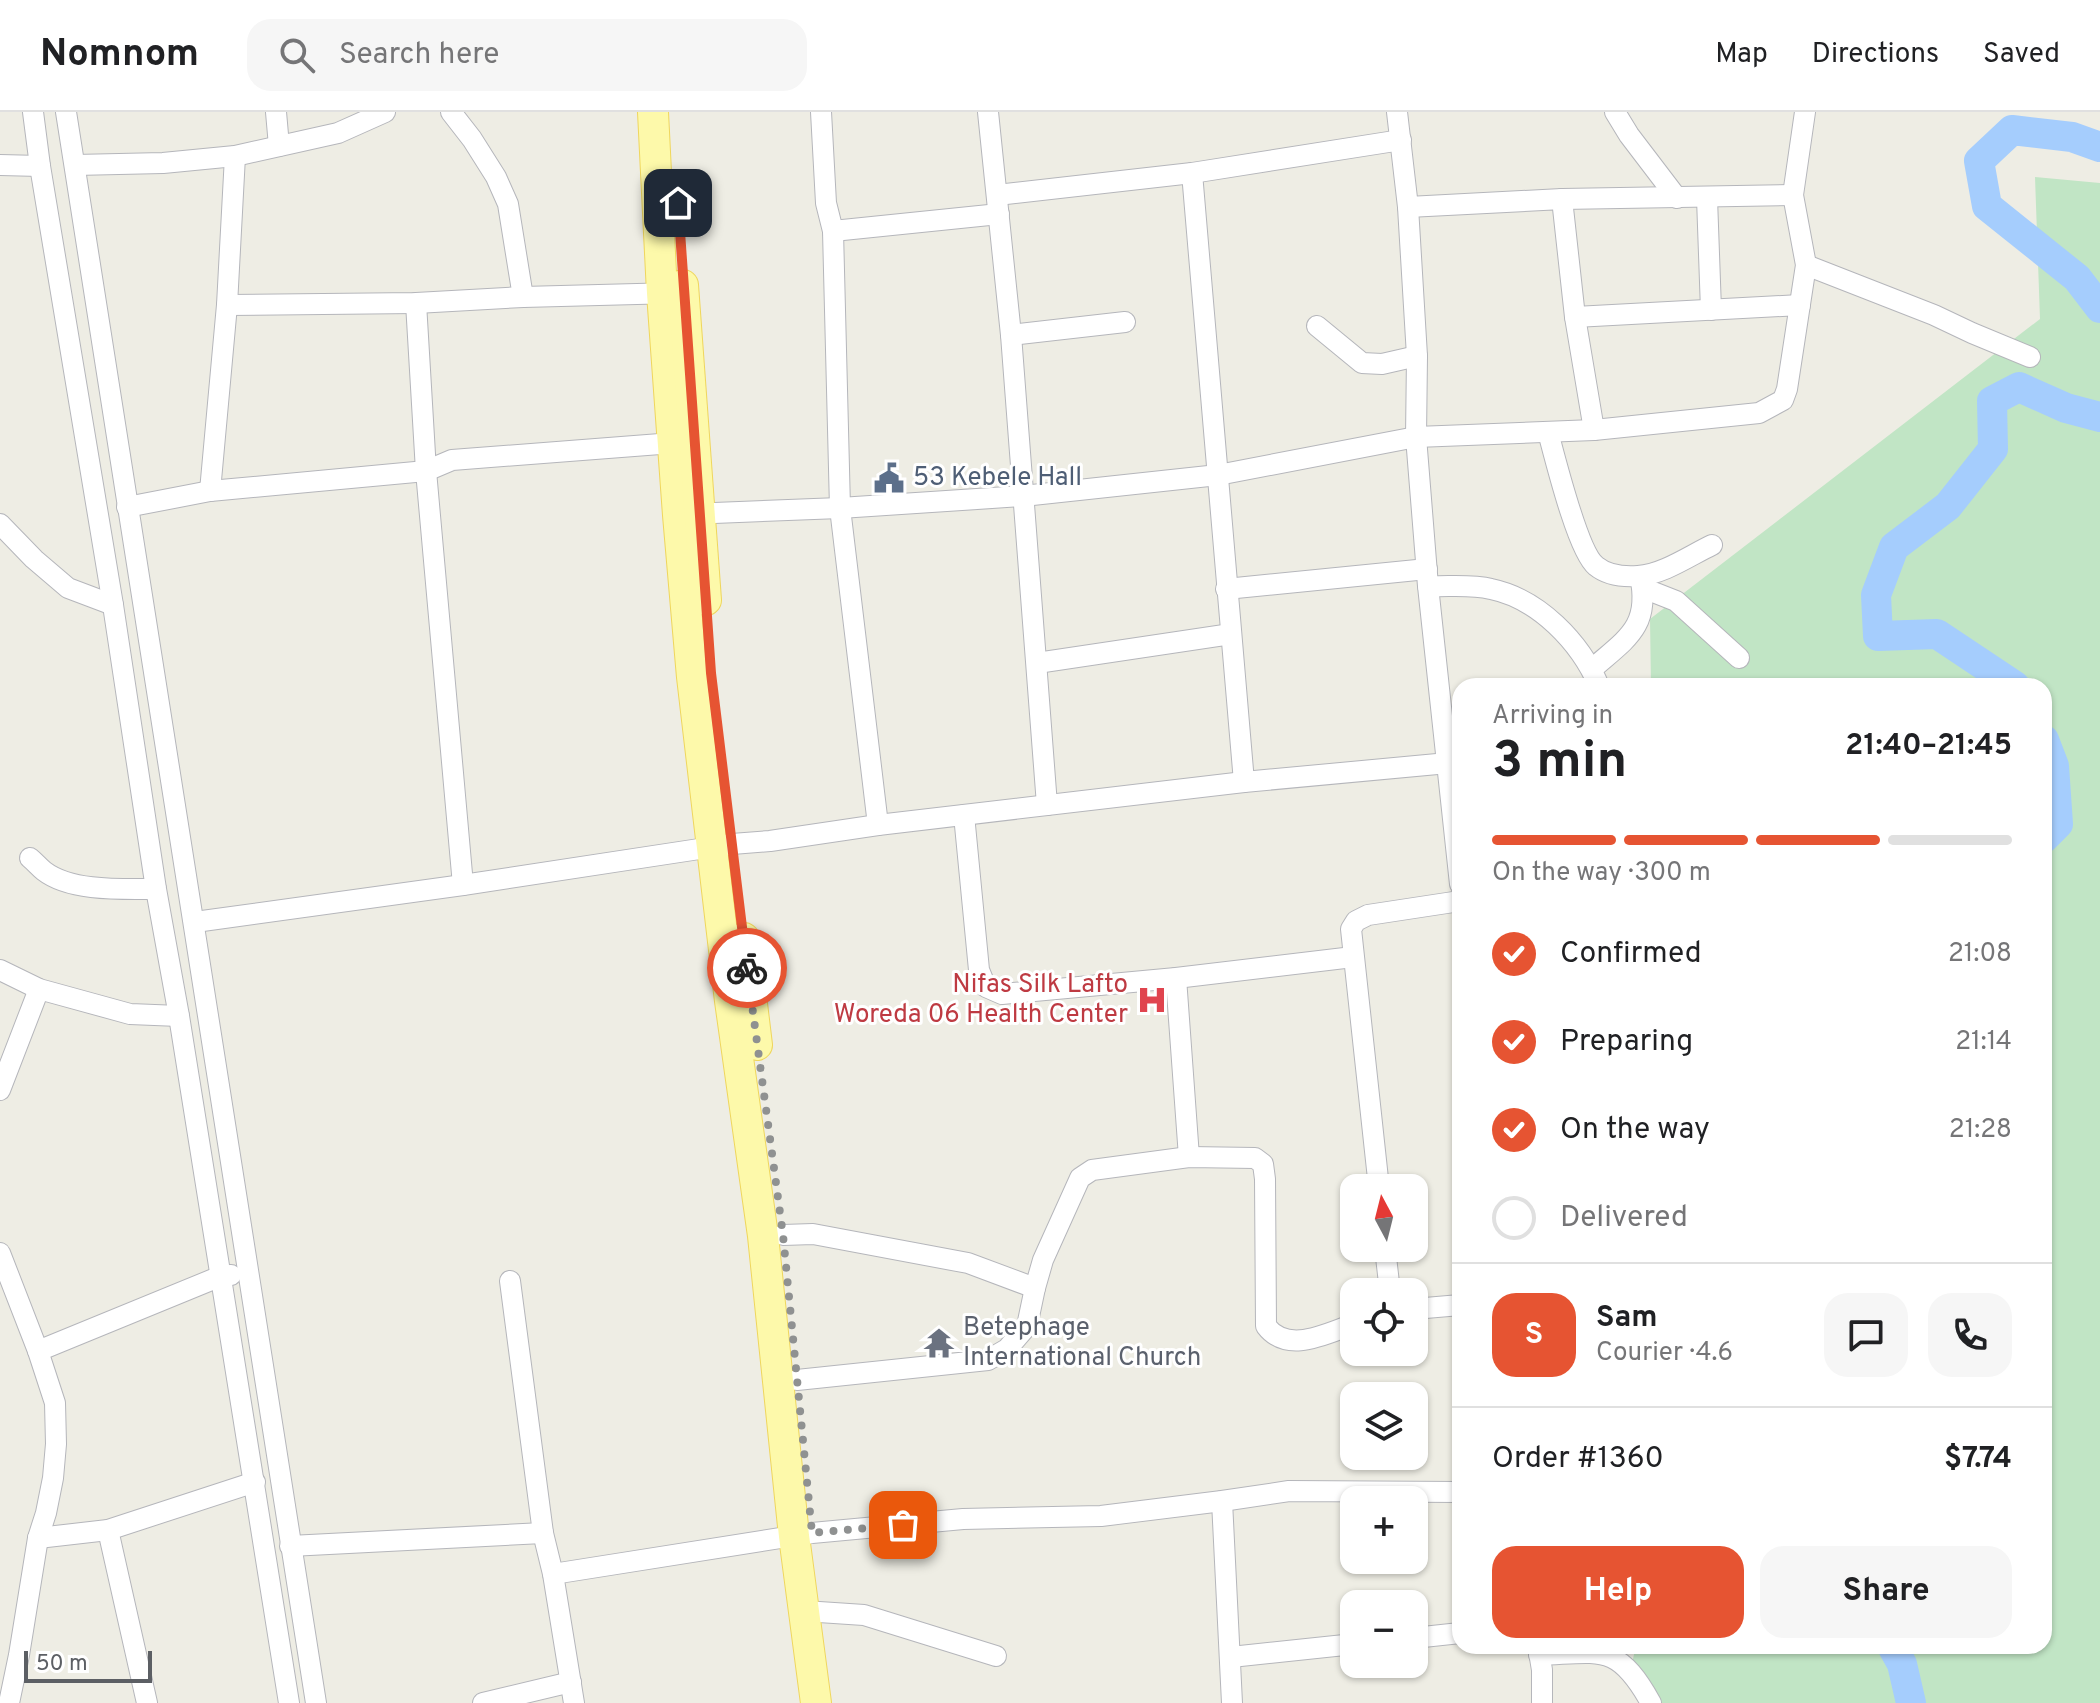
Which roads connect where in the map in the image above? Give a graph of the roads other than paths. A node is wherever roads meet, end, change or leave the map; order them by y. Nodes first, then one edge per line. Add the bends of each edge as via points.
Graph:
1 (33, 112) edge
2 (66, 112) edge
3 (276, 112) edge
4 (385, 112) edge
5 (451, 112) edge
6 (653, 112) edge
7 (672, 112) edge
8 (821, 112) edge
9 (988, 112) edge
10 (1397, 112) edge
11 (1615, 112) edge
12 (1805, 112) edge
13 (1401, 140) junction
14 (279, 146) junction
15 (235, 156) junction
16 (0, 165) edge
17 (75, 165) junction
18 (40, 166) junction
19 (1192, 173) junction
20 (1793, 195) junction
21 (1677, 198) junction
22 (1707, 198) junction
23 (1562, 199) junction
24 (998, 205) junction
25 (1408, 207) junction
26 (833, 231) junction
27 (1806, 265) junction
28 (673, 293) junction
29 (523, 297) junction
30 (416, 303) junction
31 (227, 305) junction
32 (1800, 305) junction
33 (1711, 310) junction
34 (1575, 317) junction
35 (1125, 322) dead end
36 (1317, 326) dead end
37 (1011, 335) junction
38 (1417, 356) junction
39 (2030, 357) dead end
40 (1594, 430) junction
41 (1548, 432) junction
42 (1416, 437) junction
43 (684, 442) junction
44 (426, 471) junction
45 (1218, 475) junction
46 (210, 491) junction
47 (1023, 496) junction
48 (127, 507) junction
49 (840, 508) junction
50 (689, 514) junction
51 (0, 524) edge
52 (1712, 545) dead end
53 (1428, 578) junction
54 (1642, 582) junction
55 (1226, 589) junction
56 (113, 605) junction
57 (1231, 634) junction
58 (1739, 658) dead end
59 (1037, 663) junction
60 (1595, 678) edge
61 (1448, 763) junction
62 (1244, 782) junction
63 (1452, 803) edge
64 (1047, 805) junction
65 (964, 815) junction
66 (878, 825) junction
67 (722, 846) junction
68 (30, 858) dead end
69 (463, 885) junction
70 (156, 889) junction
71 (1452, 902) edge
72 (195, 922) junction
73 (1353, 957) junction
74 (0, 970) edge
75 (1176, 978) junction
76 (39, 989) junction
77 (179, 1016) junction
78 (0, 1090) edge
79 (1189, 1157) junction
80 (1377, 1174) edge
81 (783, 1235) junction
82 (0, 1253) edge
83 (249, 1272) junction
84 (221, 1276) junction
85 (510, 1281) dead end
86 (1035, 1288) junction
87 (1452, 1306) edge
88 (1428, 1308) edge
89 (1340, 1329) edge
90 (38, 1351) junction
91 (797, 1380) junction
92 (255, 1482) junction
93 (1452, 1492) edge
94 (1222, 1501) junction
95 (108, 1530) junction
96 (543, 1533) junction
97 (803, 1534) junction
98 (38, 1538) junction
99 (290, 1546) junction
100 (553, 1574) junction
101 (813, 1611) junction
102 (1452, 1634) edge
103 (1428, 1636) edge
104 (1340, 1645) edge
105 (9, 1652) edge
106 (1539, 1654) edge
107 (1606, 1654) edge
108 (996, 1656) dead end
109 (1231, 1657) junction
110 (571, 1682) junction
111 (9, 1703) edge
112 (147, 1703) edge
113 (289, 1703) edge
114 (316, 1703) edge
115 (483, 1703) edge
116 (574, 1703) edge
117 (816, 1703) edge
118 (832, 1703) edge
119 (1232, 1703) edge
120 (1542, 1703) edge
121 (1651, 1703) edge

1 - 18 street
2 - 17 street
3 - 14 street
4 - 14 street via 338,133
5 - 29 street via 496,177 508,204
6 - 28 main road
7 - 28 main road
8 - 26 street via 826,203
9 - 24 street
10 - 13 street
11 - 21 street
12 - 20 street
13 - 19 street
13 - 25 street
14 - 15 street
15 - 17 street
15 - 31 street
16 - 18 street
17 - 48 street
18 - 56 street
19 - 24 street
19 - 45 street
20 - 22 street
20 - 27 street
21 - 22 street
21 - 23 street
22 - 33 street
23 - 25 street
23 - 34 street
24 - 26 street
24 - 37 street
25 - 38 street
26 - 49 street
27 - 32 street
27 - 39 street
28 - 29 street
28 - 43 main road
29 - 30 street
30 - 31 street
30 - 44 street
31 - 46 street
32 - 33 street
32 - 40 street via 1787,389 1783,400 1771,408
33 - 34 street
34 - 40 street
35 - 37 street
36 - 38 street via 1362,363
37 - 47 street
38 - 42 street
40 - 41 street
41 - 42 street
41 - 54 street via 1582,545 1595,566
42 - 45 street
42 - 53 street
43 - 44 street via 452,460
43 - 50 main road
44 - 46 street
44 - 69 street
45 - 47 street
45 - 55 street
46 - 48 street
47 - 49 street
47 - 59 street
48 - 72 street
49 - 50 street
49 - 66 street
50 - 67 main road via 692,677
51 - 56 street via 68,588
52 - 54 street
53 - 55 street
53 - 60 street via 1513,595 1568,636
53 - 61 street
54 - 58 street via 1676,601
54 - 60 street via 1639,622
55 - 57 street
56 - 70 street
57 - 59 street
57 - 62 street
59 - 64 street
61 - 62 street
61 - 63 street
62 - 64 street
64 - 65 street
65 - 66 street
65 - 75 street via 979,970 986,987 1002,994
66 - 67 street
67 - 69 street
67 - 81 main road
67 - 97 main road via 730,1001
68 - 70 street via 70,883
69 - 72 street
70 - 77 street
71 - 73 street via 1356,921 1351,929
72 - 83 street
73 - 75 street
73 - 80 street
74 - 76 street
75 - 79 street
76 - 77 street via 130,1014
76 - 78 street
77 - 84 street
79 - 86 street via 1092,1170 1080,1178
79 - 89 street via 1255,1158 1263,1164 1266,1326 1272,1334 1295,1342
81 - 86 street via 813,1234 968,1263
81 - 91 main road
82 - 90 street
83 - 84 street
83 - 99 street
84 - 90 street
84 - 92 street
85 - 96 street
86 - 91 street via 1027,1326 1007,1349 988,1360
87 - 88 street
90 - 98 street via 55,1403 56,1444
91 - 97 main road
92 - 95 street
92 - 113 street
93 - 94 street via 1289,1491
94 - 97 street via 1101,1516 963,1519
94 - 109 street
95 - 98 street
95 - 112 street
96 - 99 street
96 - 100 street
97 - 100 street
97 - 101 main road
98 - 105 street
99 - 114 street
100 - 110 street
101 - 108 street via 864,1615
101 - 117 main road
101 - 118 main road
102 - 103 street
104 - 109 street
105 - 111 street
106 - 120 street
107 - 121 street via 1627,1667
109 - 119 street
110 - 115 street
110 - 116 street

